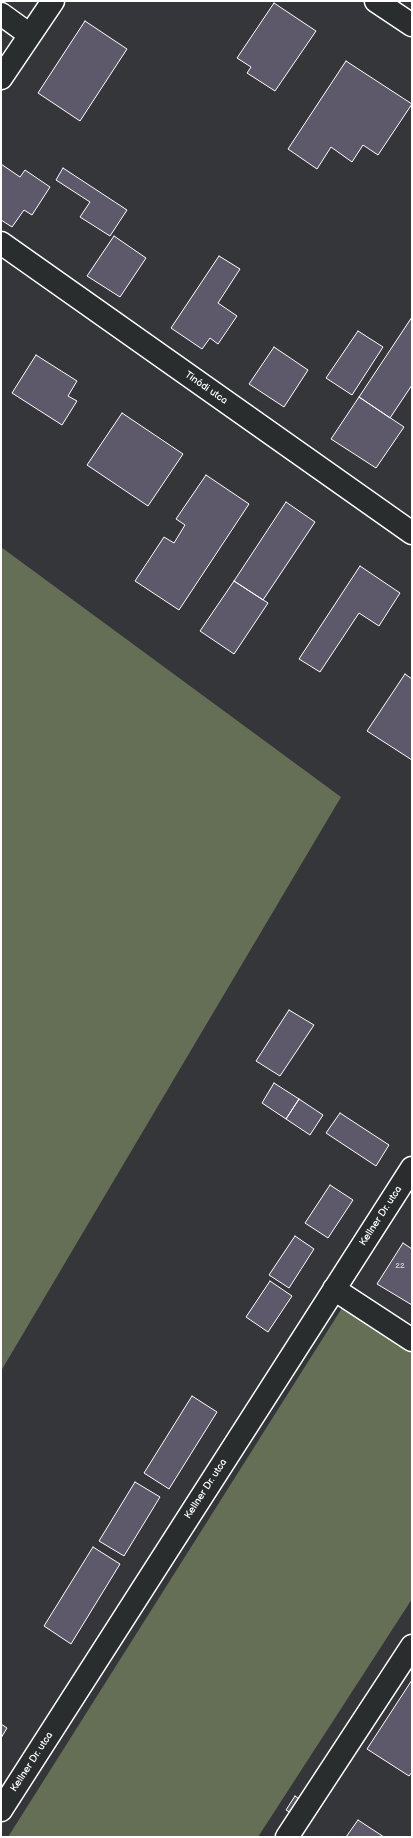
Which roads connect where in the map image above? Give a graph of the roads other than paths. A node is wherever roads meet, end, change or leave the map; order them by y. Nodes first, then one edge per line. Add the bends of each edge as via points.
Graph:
1 (53, 1) edge
2 (376, 1) edge
3 (1, 14) edge
4 (412, 25) edge
5 (30, 35) junction
6 (1, 78) edge
7 (1, 243) edge
8 (412, 533) edge
9 (412, 1168) edge
10 (334, 1289) junction
11 (412, 1340) edge
12 (412, 1646) edge
13 (1, 1810) edge
14 (287, 1837) edge

1 - 5 street
2 - 4 street
3 - 5 street
5 - 6 street
7 - 8 street, Tinódi utca
9 - 10 street, Kellner Dr. utca
10 - 11 street
10 - 13 street, Kellner Dr. utca
12 - 14 street

